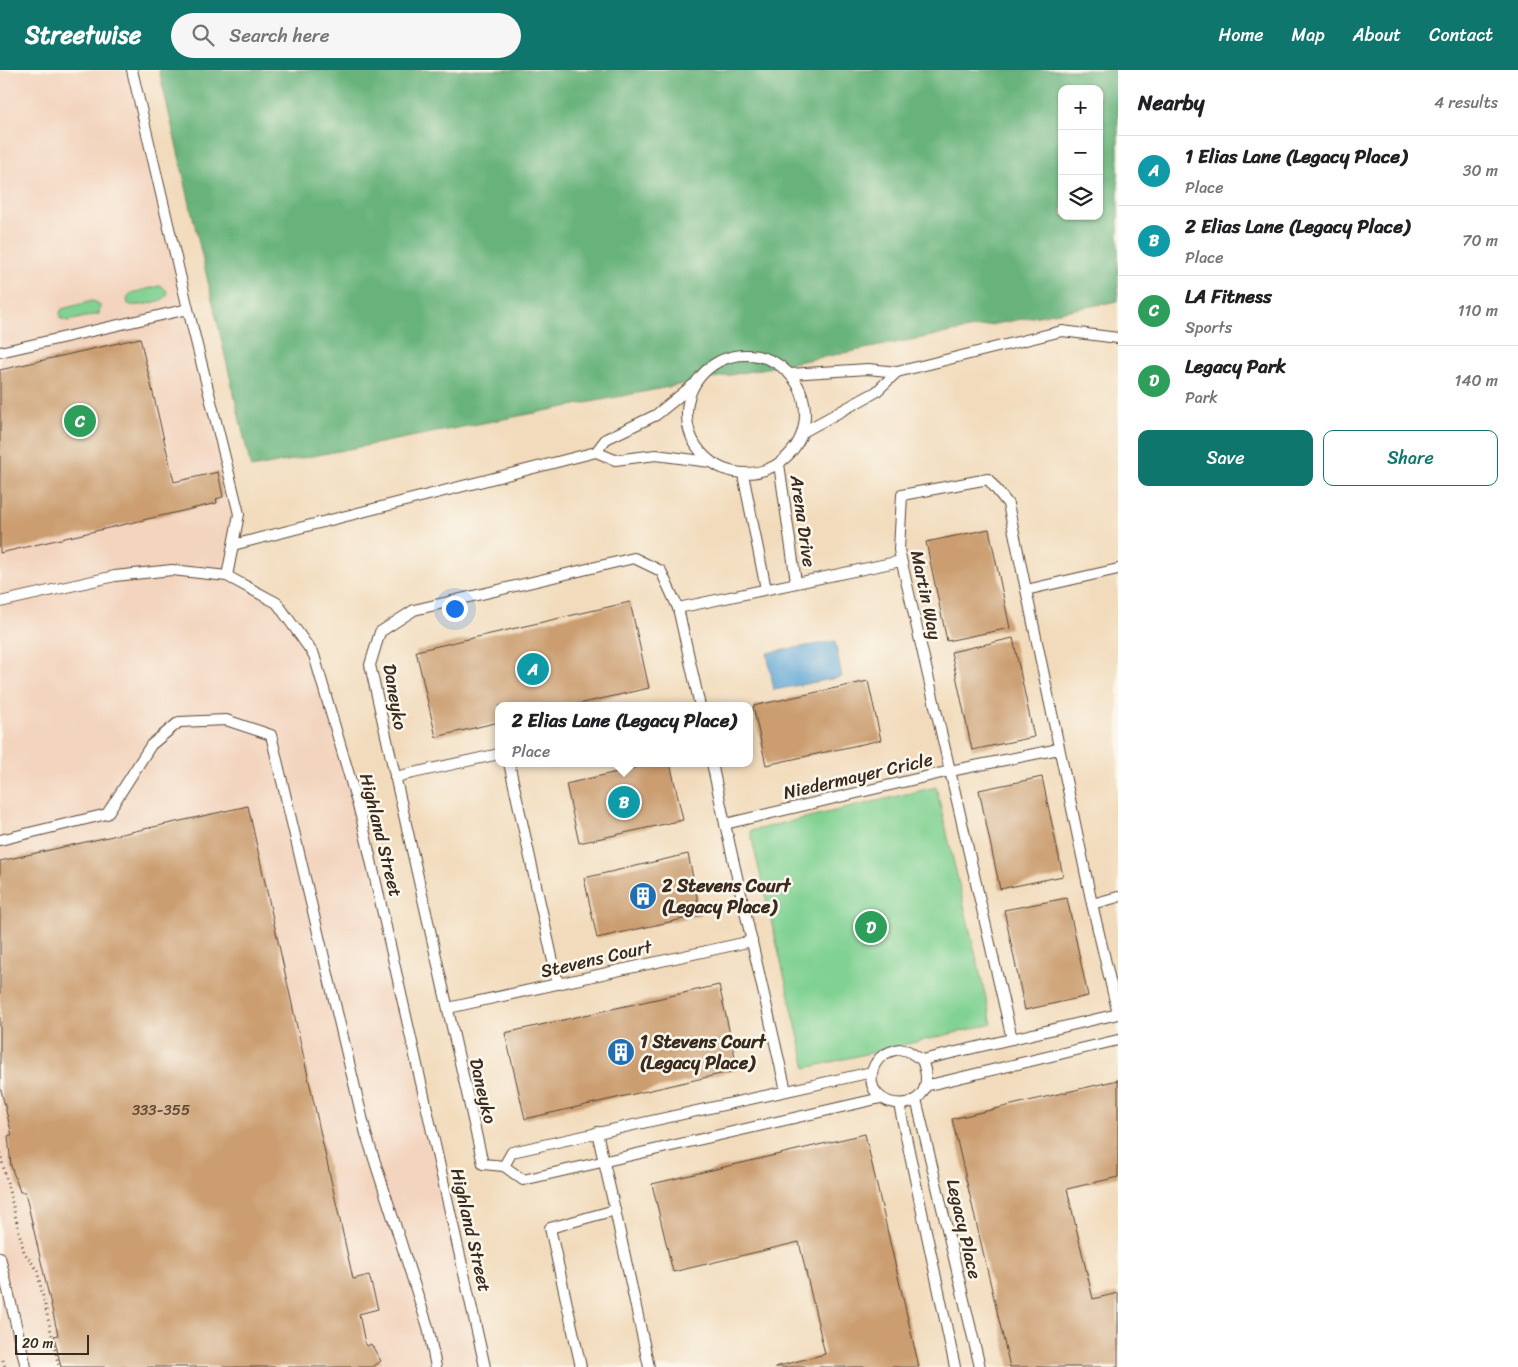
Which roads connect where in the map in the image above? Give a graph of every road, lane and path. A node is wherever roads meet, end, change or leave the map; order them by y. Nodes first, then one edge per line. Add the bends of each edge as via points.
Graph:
1 (132, 70) edge
2 (188, 309) junction
3 (1118, 338) edge
4 (0, 352) edge
5 (897, 372) junction
6 (790, 374) junction
7 (694, 384) junction
8 (802, 432) junction
9 (596, 452) junction
10 (710, 462) junction
11 (779, 464) junction
12 (743, 474) junction
13 (233, 546) junction
14 (901, 561) junction
15 (1118, 569) edge
16 (226, 576) junction
17 (796, 582) junction
18 (766, 589) junction
19 (1026, 590) junction
20 (0, 602) edge
21 (678, 608) junction
22 (699, 702) edge
23 (1059, 749) junction
24 (495, 755) edge
25 (510, 767) edge
26 (713, 767) edge
27 (950, 772) junction
28 (395, 777) junction
29 (725, 824) junction
30 (0, 840) edge
31 (1118, 897) edge
32 (1092, 904) junction
33 (752, 941) junction
34 (558, 984) junction
35 (448, 1008) junction
36 (1118, 1014) edge
37 (1012, 1039) junction
38 (1118, 1040) edge
39 (922, 1060) junction
40 (872, 1072) junction
41 (925, 1086) junction
42 (786, 1091) junction
43 (881, 1098) junction
44 (916, 1099) junction
45 (899, 1104) junction
46 (597, 1132) junction
47 (0, 1153) edge
48 (604, 1161) junction
49 (504, 1166) junction
50 (615, 1210) junction
51 (0, 1257) edge
52 (3, 1360) dead end
53 (5, 1367) edge
54 (26, 1367) edge
55 (59, 1367) edge
56 (436, 1367) edge
57 (485, 1367) edge
58 (581, 1367) edge
59 (650, 1367) edge
60 (955, 1367) edge
61 (980, 1367) edge

1 - 2 lane
2 - 4 lane
2 - 13 lane via 239,514
3 - 5 lane via 1062,331
5 - 6 lane via 868,369
5 - 8 lane via 876,392
6 - 7 lane via 775,362 758,356 739,355 713,365
6 - 8 lane via 804,401
7 - 9 lane via 656,415 606,439
7 - 10 lane via 686,418 698,450
8 - 11 lane via 793,450
9 - 10 lane via 615,460 656,456
9 - 13 lane
10 - 12 lane
11 - 12 lane
11 - 17 lane, Arena Drive
12 - 18 lane
13 - 16 lane
14 - 17 lane
14 - 19 lane, Martin Way via 902,495 988,479 1008,504
14 - 27 lane, Martin Way
15 - 19 lane
16 - 20 lane, Highland Street via 172,570 115,576
16 - 57 lane, Highland Street via 277,603 314,655 361,816
17 - 18 lane
18 - 21 lane
19 - 23 lane, Martin Way
21 - 22 lane
21 - 28 lane, Daneyko via 661,571 634,558 414,610 380,632 370,665
23 - 27 lane, Niedermayer Cricle
23 - 32 lane, Martin Way
24 - 28 lane
25 - 34 lane
26 - 29 lane
27 - 29 lane, Niedermayer Cricle
27 - 37 lane, Martin Way
28 - 35 lane, Daneyko
29 - 33 lane
30 - 56 lane via 107,814 151,745 178,722 226,720 271,735 366,1134 428,1327
31 - 32 lane
32 - 36 lane, Martin Way
33 - 34 lane, Stevens Court
33 - 42 lane
34 - 35 lane, Stevens Court
35 - 49 lane, Daneyko via 483,1164
36 - 37 lane
37 - 39 lane
38 - 41 lane
39 - 40 lane via 908,1051 889,1051 875,1063
39 - 41 lane via 926,1070
40 - 42 lane
40 - 43 lane via 875,1091
41 - 44 lane
42 - 46 lane
43 - 45 lane
43 - 48 lane
44 - 45 lane
44 - 61 lane, Legacy Place
45 - 60 lane
46 - 48 lane
46 - 49 lane via 512,1152
47 - 55 path via 24,1252 37,1270
48 - 49 lane via 523,1180
48 - 50 lane
50 - 58 lane via 550,1228
50 - 59 lane
51 - 54 lane
52 - 53 path

